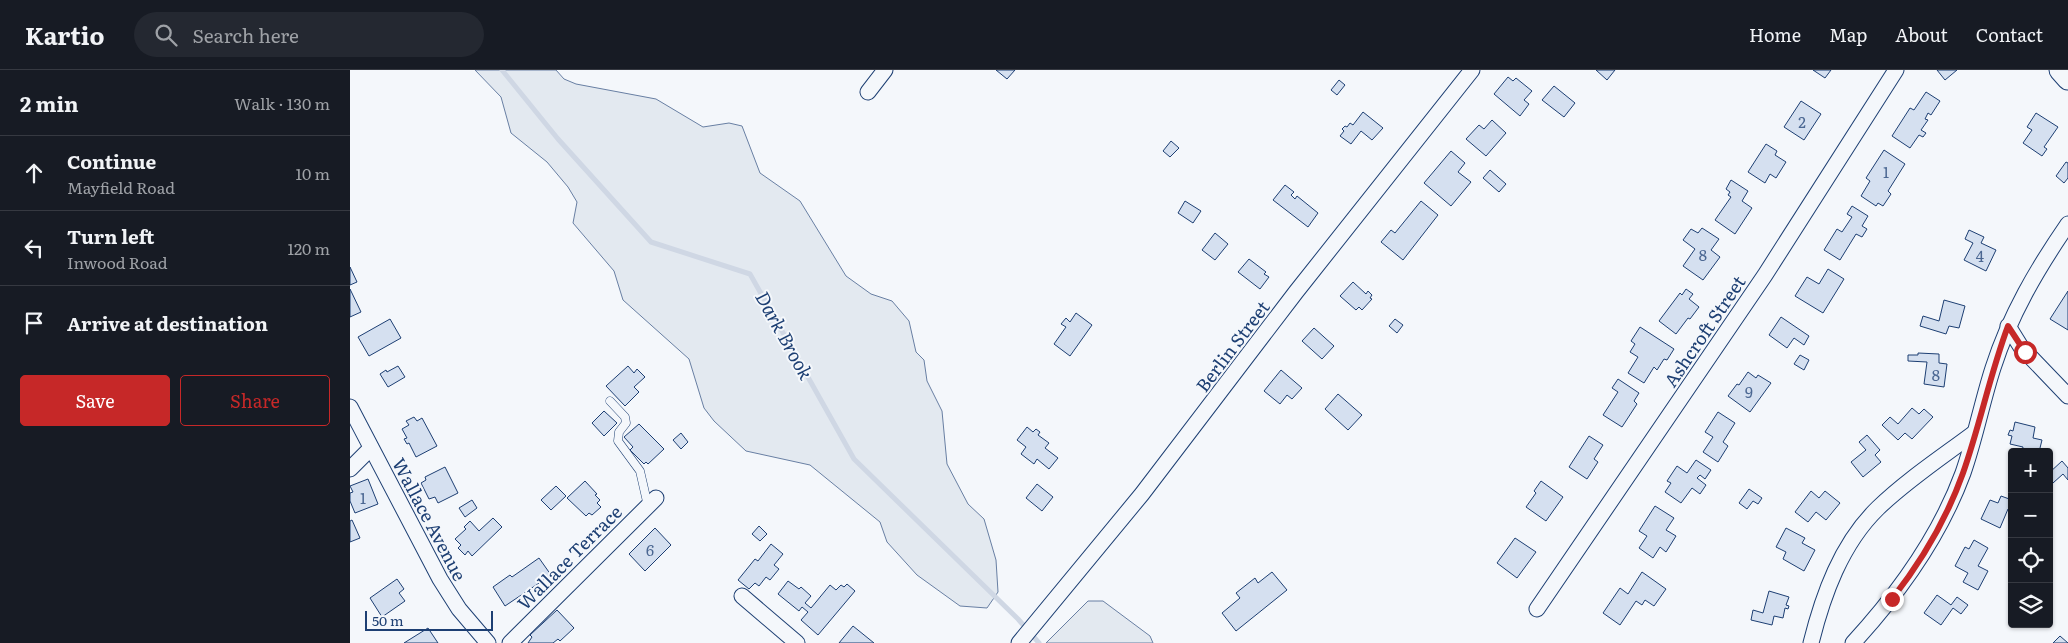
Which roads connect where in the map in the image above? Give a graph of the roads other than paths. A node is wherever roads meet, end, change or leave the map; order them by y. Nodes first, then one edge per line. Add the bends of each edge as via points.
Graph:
1 (885, 70) edge
2 (1472, 70) edge
3 (1896, 70) edge
4 (2060, 70) edge
5 (2068, 79) edge
6 (868, 92) dead end
7 (2068, 224) edge
8 (2008, 326) junction
9 (2068, 396) edge
10 (610, 401) dead end
11 (350, 407) edge
12 (1974, 433) junction
13 (371, 448) junction
14 (350, 469) edge
15 (652, 502) joint
16 (742, 596) dead end
17 (1537, 609) dead end
18 (1025, 635) edge
19 (488, 643) edge
20 (510, 643) edge
21 (797, 643) edge
22 (1811, 643) edge
23 (1853, 643) edge

1 - 6 street
2 - 18 street, Berlin Street via 1296,292 1142,494
3 - 17 street, Ashcroft Street via 1765,275
4 - 5 main road
7 - 8 street via 2029,285
8 - 9 street via 2021,347
8 - 12 street
10 - 15 lane via 625,417 626,423 619,432 618,441 640,471
11 - 13 street, Wallace Avenue
12 - 22 street via 1889,497 1863,526 1846,549 1830,580
12 - 23 street via 1963,473 1926,550 1901,588
13 - 14 street
13 - 19 street, Wallace Avenue via 440,579 459,609
15 - 20 street, Wallace Terrace
16 - 21 street

